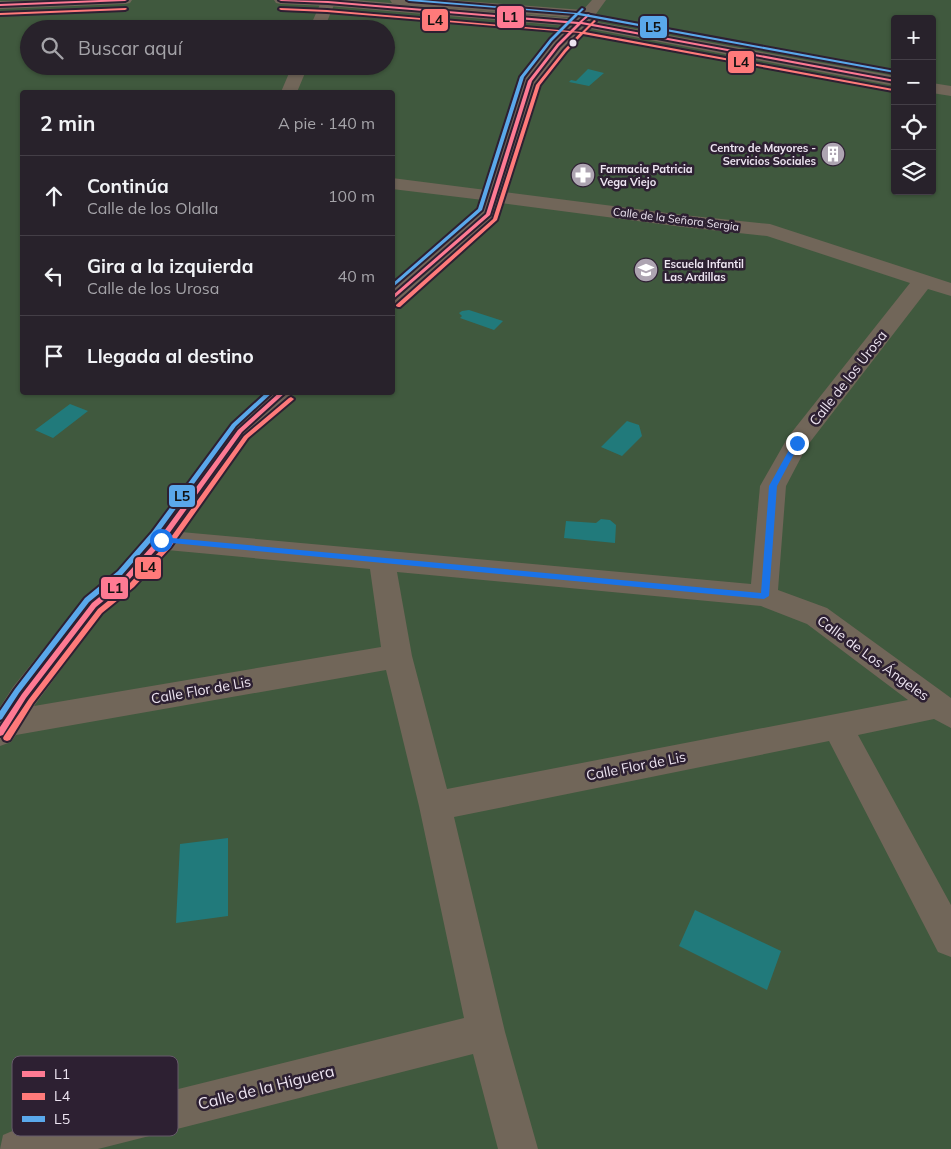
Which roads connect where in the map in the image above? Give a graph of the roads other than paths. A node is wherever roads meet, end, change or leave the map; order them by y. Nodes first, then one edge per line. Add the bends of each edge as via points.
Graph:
1 (125, 0) edge
2 (281, 0) edge
3 (397, 0) edge
4 (600, 0) edge
5 (48, 1) edge
6 (328, 1) edge
7 (0, 5) edge
8 (584, 19) junction
9 (320, 20) edge
10 (891, 70) edge
11 (296, 75) edge
12 (936, 79) edge
13 (891, 80) edge
14 (951, 81) edge
15 (936, 89) edge
16 (290, 90) edge
17 (951, 91) edge
18 (395, 184) edge
19 (494, 196) junction
20 (923, 281) junction
21 (951, 290) edge
22 (395, 297) edge
23 (282, 395) edge
24 (161, 540) junction
25 (382, 561) junction
26 (764, 596) junction
27 (397, 656) junction
28 (945, 711) edge
29 (837, 727) junction
30 (2, 729) edge
31 (435, 806) junction
32 (951, 940) edge
33 (486, 1032) junction
34 (178, 1109) edge
35 (69, 1136) edge
36 (17, 1149) edge
37 (518, 1149) edge

1 - 5 street
2 - 6 street
3 - 8 street
4 - 8 street
5 - 7 street
6 - 8 street
6 - 9 street
8 - 10 street
8 - 13 street
8 - 19 street via 558,45 530,81
11 - 16 street
12 - 14 street
15 - 17 street
18 - 19 street, Calle de la Señora Sergia
19 - 20 street, Calle de la Señora Sergia via 770,230
19 - 22 street via 488,215
20 - 21 street, Calle de la Señora Sergia
20 - 26 street, Calle de los Urosa via 797,443 773,486
23 - 24 street via 240,432
24 - 25 street, Calle de Los Ángeles
24 - 30 street via 126,579 94,605
25 - 26 street, Calle de Los Ángeles
25 - 27 street
26 - 28 street, Calle de Los Ángeles via 817,616
27 - 30 street, Calle Flor de Lis
27 - 31 street
28 - 29 street, Calle Flor de Lis
29 - 31 street, Calle Flor de Lis
29 - 32 street
31 - 33 street
33 - 34 street, Calle de la Higuera
33 - 37 street
35 - 36 street, Calle de la Higuera

